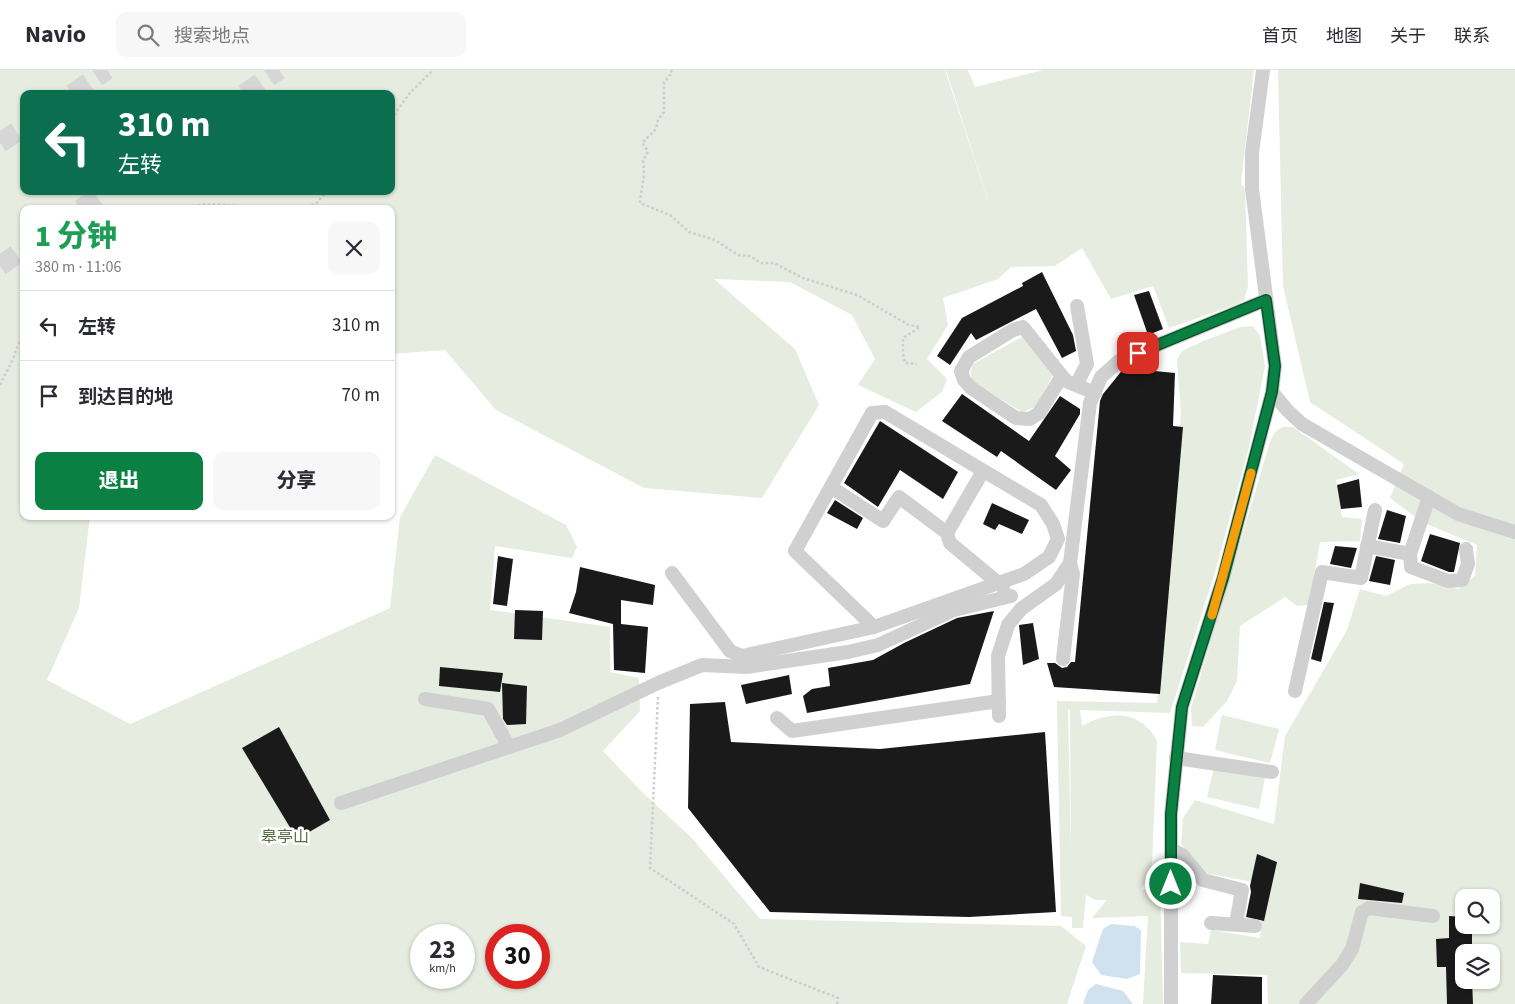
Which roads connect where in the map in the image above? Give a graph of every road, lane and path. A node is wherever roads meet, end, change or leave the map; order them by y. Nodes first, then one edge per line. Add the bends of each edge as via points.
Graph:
1 (433, 70) edge
2 (672, 70) edge
3 (1262, 70) edge
4 (395, 113) edge
5 (323, 195) edge
6 (191, 205) edge
7 (219, 205) edge
8 (312, 205) edge
9 (1266, 300) junction
10 (1077, 306) dead end
11 (20, 343) edge
12 (916, 364) dead end
13 (1062, 376) junction
14 (0, 385) edge
15 (1076, 385) junction
16 (1272, 392) junction
17 (1095, 393) junction
18 (983, 471) junction
19 (831, 487) junction
20 (1429, 498) junction
21 (1375, 510) dead end
22 (1515, 532) edge
23 (947, 533) junction
24 (1368, 546) junction
25 (1466, 549) dead end
26 (1410, 554) junction
27 (1070, 563) junction
28 (672, 573) dead end
29 (1000, 583) junction
30 (1011, 596) junction
31 (1021, 609) junction
32 (874, 627) junction
33 (1063, 659) dead end
34 (658, 683) junction
35 (1295, 691) dead end
36 (425, 699) dead end
37 (999, 701) junction
38 (999, 716) dead end
39 (777, 718) dead end
40 (509, 747) junction
41 (1176, 758) junction
42 (1272, 772) dead end
43 (341, 803) dead end
44 (1171, 849) junction
45 (1433, 916) dead end
46 (1212, 923) dead end
47 (1236, 924) junction
48 (1255, 926) dead end
49 (837, 1004) edge
50 (1171, 1004) edge
51 (1306, 1004) edge

1 - 4 path
2 - 12 path via 664,82 664,112 656,129 642,142 648,151 643,161 645,170 640,203 670,215 688,232 715,240 738,255 750,256 761,263 774,263 803,278 857,294 909,325 920,327 903,338 905,363
3 - 9 street via 1252,153 1252,190
5 - 8 path
6 - 7 path
9 - 16 street via 1275,366
9 - 17 street via 1120,361 1100,377
10 - 15 street via 1088,364
11 - 14 path
13 - 13 street via 1023,327 969,357 961,371 971,388 1016,418 1030,419 1039,413
13 - 15 street
15 - 17 street
16 - 20 street via 1302,424
16 - 41 street via 1223,578 1182,707
17 - 27 street via 1090,403
18 - 19 street via 885,412 872,413
18 - 23 street
18 - 29 street via 1041,506 1054,524 1058,539 1049,557 1024,574
19 - 23 street via 883,521 900,497
19 - 32 street via 795,551
20 - 22 street via 1458,514
20 - 26 street
21 - 24 street
23 - 29 street via 950,543
24 - 26 street
24 - 35 street via 1361,578 1322,572
25 - 26 street via 1468,564 1462,580 1448,581 1412,567
27 - 31 street via 1056,584
27 - 33 street via 1073,574
28 - 32 street via 730,651 742,656
29 - 30 street
29 - 32 street
30 - 31 street
30 - 34 street via 954,610 878,645 746,667 702,665
31 - 37 street via 1008,625 998,656
34 - 40 street via 560,730
34 - 49 path via 650,868 734,924 759,967 838,998
36 - 40 street via 488,709
37 - 38 street
37 - 39 street via 792,731
40 - 43 street
41 - 42 street
41 - 44 street
44 - 47 street via 1182,855 1203,880 1242,890
44 - 50 street
45 - 51 street via 1369,908 1362,912 1352,950
46 - 47 street
47 - 48 street

